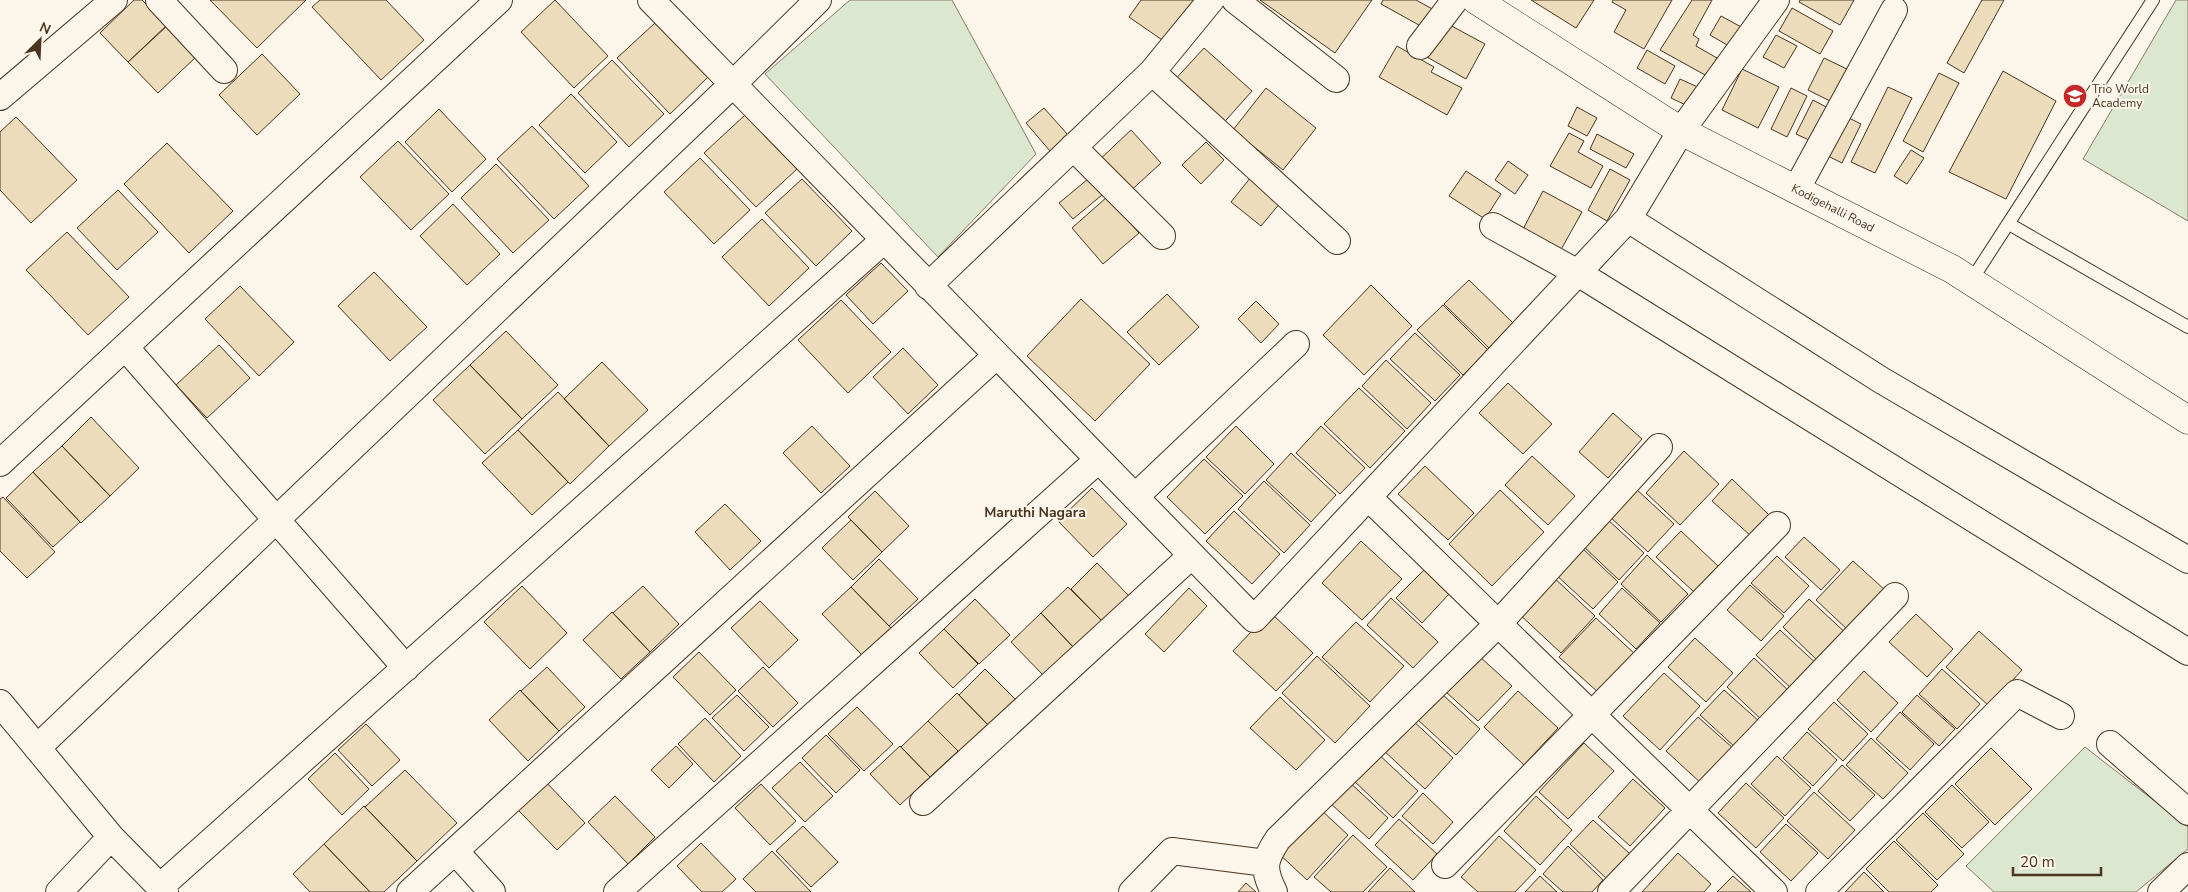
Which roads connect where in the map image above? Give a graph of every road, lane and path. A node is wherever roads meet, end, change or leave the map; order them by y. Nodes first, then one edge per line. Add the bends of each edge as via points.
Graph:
1 (114, 0) edge
2 (159, 0) edge
3 (499, 0) edge
4 (651, 0) edge
5 (818, 0) edge
6 (1211, 0) edge
7 (1235, 0) edge
8 (1455, 0) edge
9 (1476, 0) edge
10 (1776, 0) edge
11 (2153, 0) edge
12 (1894, 10) dead end
13 (1420, 46) dead end
14 (224, 70) dead end
15 (1152, 72) junction
16 (1336, 79) dead end
17 (4, 84) edge
18 (733, 84) junction
19 (1681, 131) junction
20 (1073, 147) junction
21 (1796, 190) junction
22 (1628, 219) junction
23 (2009, 224) junction
24 (1493, 226) dead end
25 (1162, 236) dead end
26 (884, 240) junction
27 (1337, 242) dead end
28 (1578, 273) junction
29 (1971, 281) junction
30 (928, 286) junction
31 (2188, 327) edge
32 (1296, 344) dead end
33 (125, 347) junction
34 (996, 356) junction
35 (2188, 420) edge
36 (1660, 447) dead end
37 (1098, 460) junction
38 (0, 463) edge
39 (1135, 497) junction
40 (1368, 497) junction
41 (277, 519) junction
42 (1777, 525) dead end
43 (1190, 556) junction
44 (2188, 560) edge
45 (1895, 596) dead end
46 (1498, 624) junction
47 (2188, 652) edge
48 (406, 668) junction
49 (0, 703) edge
50 (1592, 715) junction
51 (2062, 716) dead end
52 (2110, 744) dead end
53 (37, 748) junction
54 (923, 802) dead end
55 (1690, 810) junction
56 (2188, 812) edge
57 (111, 836) junction
58 (455, 851) junction
59 (1266, 863) junction
60 (1445, 865) dead end
61 (2188, 866) edge
62 (163, 890) edge
63 (59, 892) edge
64 (410, 892) edge
65 (492, 892) edge
66 (617, 892) edge
67 (1132, 892) edge
68 (1274, 892) edge
69 (1611, 892) edge
70 (1774, 892) edge
71 (1819, 892) edge
72 (2161, 892) edge

1 - 17 street
2 - 14 street
3 - 33 street
4 - 18 street
5 - 18 street
6 - 15 street
7 - 16 street
8 - 13 street
9 - 19 main road, Kodigehalli Road
10 - 19 street
11 - 23 lane
12 - 21 street
15 - 20 street
15 - 27 street
18 - 26 street
18 - 41 street
19 - 21 main road, Kodigehalli Road
19 - 22 street
20 - 25 street
20 - 30 street
21 - 29 main road, Kodigehalli Road
22 - 28 street
22 - 44 street via 1881,380
23 - 29 lane
23 - 31 lane
24 - 28 street
26 - 30 street
26 - 48 street
28 - 40 street
28 - 47 street
29 - 35 main road, Kodigehalli Road
30 - 34 street
32 - 39 street
33 - 38 street
33 - 41 street
34 - 37 street
34 - 58 street
36 - 46 street
37 - 39 street
37 - 66 street
39 - 43 street
40 - 43 street via 1254,619
40 - 46 street
41 - 48 street
41 - 53 street
42 - 50 street
43 - 54 street
45 - 55 street
46 - 50 street
46 - 59 street via 1278,839 1266,857
48 - 62 street
49 - 53 street
50 - 55 street
50 - 60 street
51 - 71 street via 2017,693
52 - 56 street
53 - 57 street
55 - 69 street
55 - 70 street
57 - 62 street
57 - 63 street
58 - 64 street
58 - 65 street
59 - 67 street via 1172,851
59 - 68 street via 1267,878
61 - 72 street

